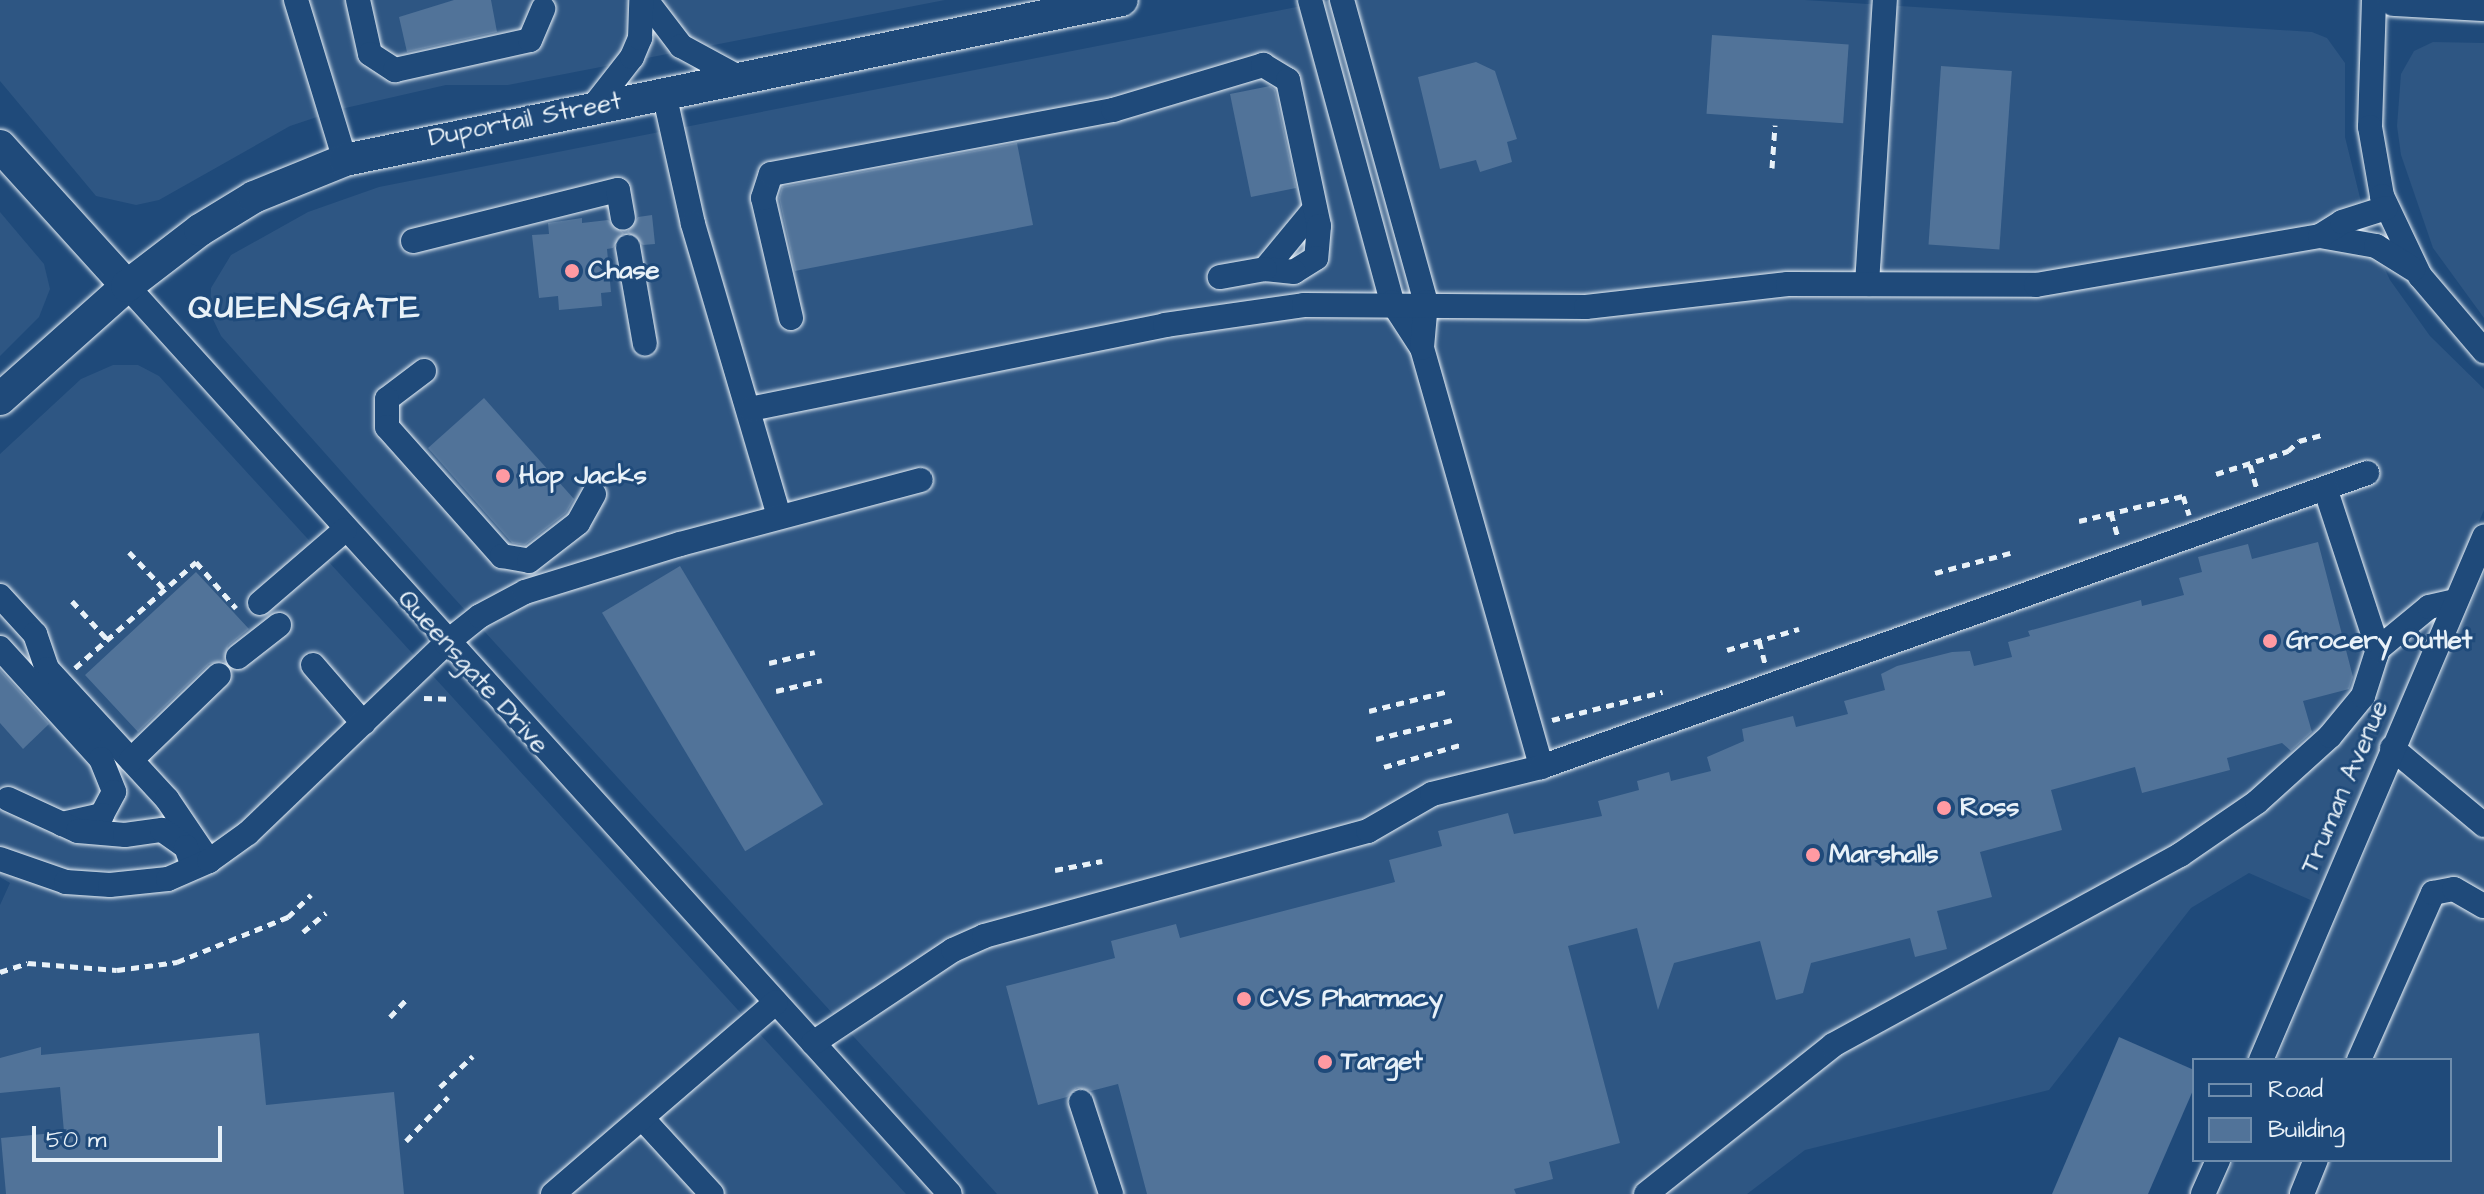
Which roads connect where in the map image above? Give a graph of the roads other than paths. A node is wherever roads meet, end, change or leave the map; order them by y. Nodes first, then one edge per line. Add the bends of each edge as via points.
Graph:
1 (296, 0) edge
2 (358, 0) edge
3 (644, 0) edge
4 (1122, 0) edge
5 (1310, 0) edge
6 (1342, 0) edge
7 (1885, 0) edge
8 (2374, 0) edge
9 (2394, 0) edge
10 (2484, 5) edge
11 (543, 9) dead end
12 (738, 77) junction
13 (664, 93) junction
14 (593, 107) junction
15 (0, 146) edge
16 (345, 160) junction
17 (2386, 208) junction
18 (623, 218) dead end
19 (2320, 236) junction
20 (413, 241) dead end
21 (628, 247) dead end
22 (2420, 276) junction
23 (1220, 277) dead end
24 (1867, 284) junction
25 (127, 286) junction
26 (1392, 302) junction
27 (1426, 302) junction
28 (791, 318) dead end
29 (645, 344) dead end
30 (1422, 348) junction
31 (2484, 351) edge
32 (424, 371) dead end
33 (0, 399) edge
34 (750, 409) junction
35 (2367, 473) dead end
36 (921, 480) dead end
37 (2325, 488) junction
38 (594, 494) dead end
39 (779, 517) junction
40 (345, 530) junction
41 (2484, 537) edge
42 (0, 596) edge
43 (2454, 601) junction
44 (253, 612) road end
45 (279, 625) dead end
46 (446, 643) junction
47 (0, 648) edge
48 (2378, 649) junction
49 (238, 657) dead end
50 (313, 665) dead end
51 (219, 675) dead end
52 (363, 723) junction
53 (2392, 748) junction
54 (131, 760) junction
55 (1541, 767) junction
56 (8, 799) dead end
57 (62, 824) junction
58 (2484, 825) edge
59 (0, 859) edge
60 (201, 864) junction
61 (2484, 906) edge
62 (776, 1002) junction
63 (813, 1043) junction
64 (2262, 1058) edge
65 (2360, 1058) edge
66 (1081, 1102) dead end
67 (642, 1118) junction
68 (2217, 1162) edge
69 (2315, 1162) edge
70 (553, 1194) edge
71 (712, 1194) edge
72 (950, 1194) edge
73 (1111, 1194) edge
74 (1646, 1194) edge
75 (2203, 1194) edge
76 (2302, 1194) edge

1 - 16 street
2 - 11 street via 370,54 395,70 530,40
3 - 12 street via 681,46
3 - 14 street via 632,57
4 - 12 main road, Duportail Street
5 - 26 street
6 - 27 street
7 - 24 street
8 - 17 street via 2370,127
9 - 10 main road
12 - 13 main road, Duportail Street
13 - 14 main road, Duportail Street
13 - 34 street via 693,224
14 - 16 main road, Duportail Street
15 - 25 main road, Queensgate Drive
16 - 25 main road, Duportail Street via 227,213
17 - 19 street
17 - 22 street
18 - 20 street via 618,190
19 - 22 street via 2376,246
19 - 24 street via 2089,280 2015,287
21 - 29 street
22 - 31 street
23 - 28 street via 1265,269 1313,211 1288,80 1263,65 1113,110 771,174 763,198
24 - 27 street via 1788,284 1586,307
25 - 33 main road, Duportail Street
25 - 40 street, Queensgate Drive
26 - 27 street
26 - 30 street
26 - 34 street via 1304,305 1201,318
27 - 30 street
30 - 55 street
32 - 38 street via 387,399 387,427 502,556 529,561 578,523
34 - 39 street
35 - 37 street
36 - 39 street
37 - 48 street
37 - 55 street
39 - 46 street via 525,592 480,616
40 - 44 street
40 - 46 street, Queensgate Drive
41 - 43 street, Truman Avenue
42 - 54 street via 35,634 47,669
43 - 48 street via 2429,607
43 - 53 street, Truman Avenue
45 - 49 street
46 - 52 street
46 - 62 street, Queensgate Drive
47 - 57 street via 101,759 114,792 102,815
48 - 74 street via 2363,696 2330,736 2257,802 2180,855 1833,1045
50 - 52 street
51 - 54 street
52 - 60 street via 248,833
53 - 58 street
53 - 64 street, Truman Avenue
54 - 60 street via 167,799
55 - 63 street via 1432,794 1368,831 984,936 953,950
56 - 57 street
57 - 60 street via 78,831 125,835 162,830
59 - 60 street via 66,882 110,885 168,879
61 - 65 street via 2454,889 2433,893
62 - 63 street, Queensgate Drive
62 - 67 street
63 - 72 street, Queensgate Drive
66 - 73 street
67 - 70 street
67 - 71 street
68 - 75 street
69 - 76 street

